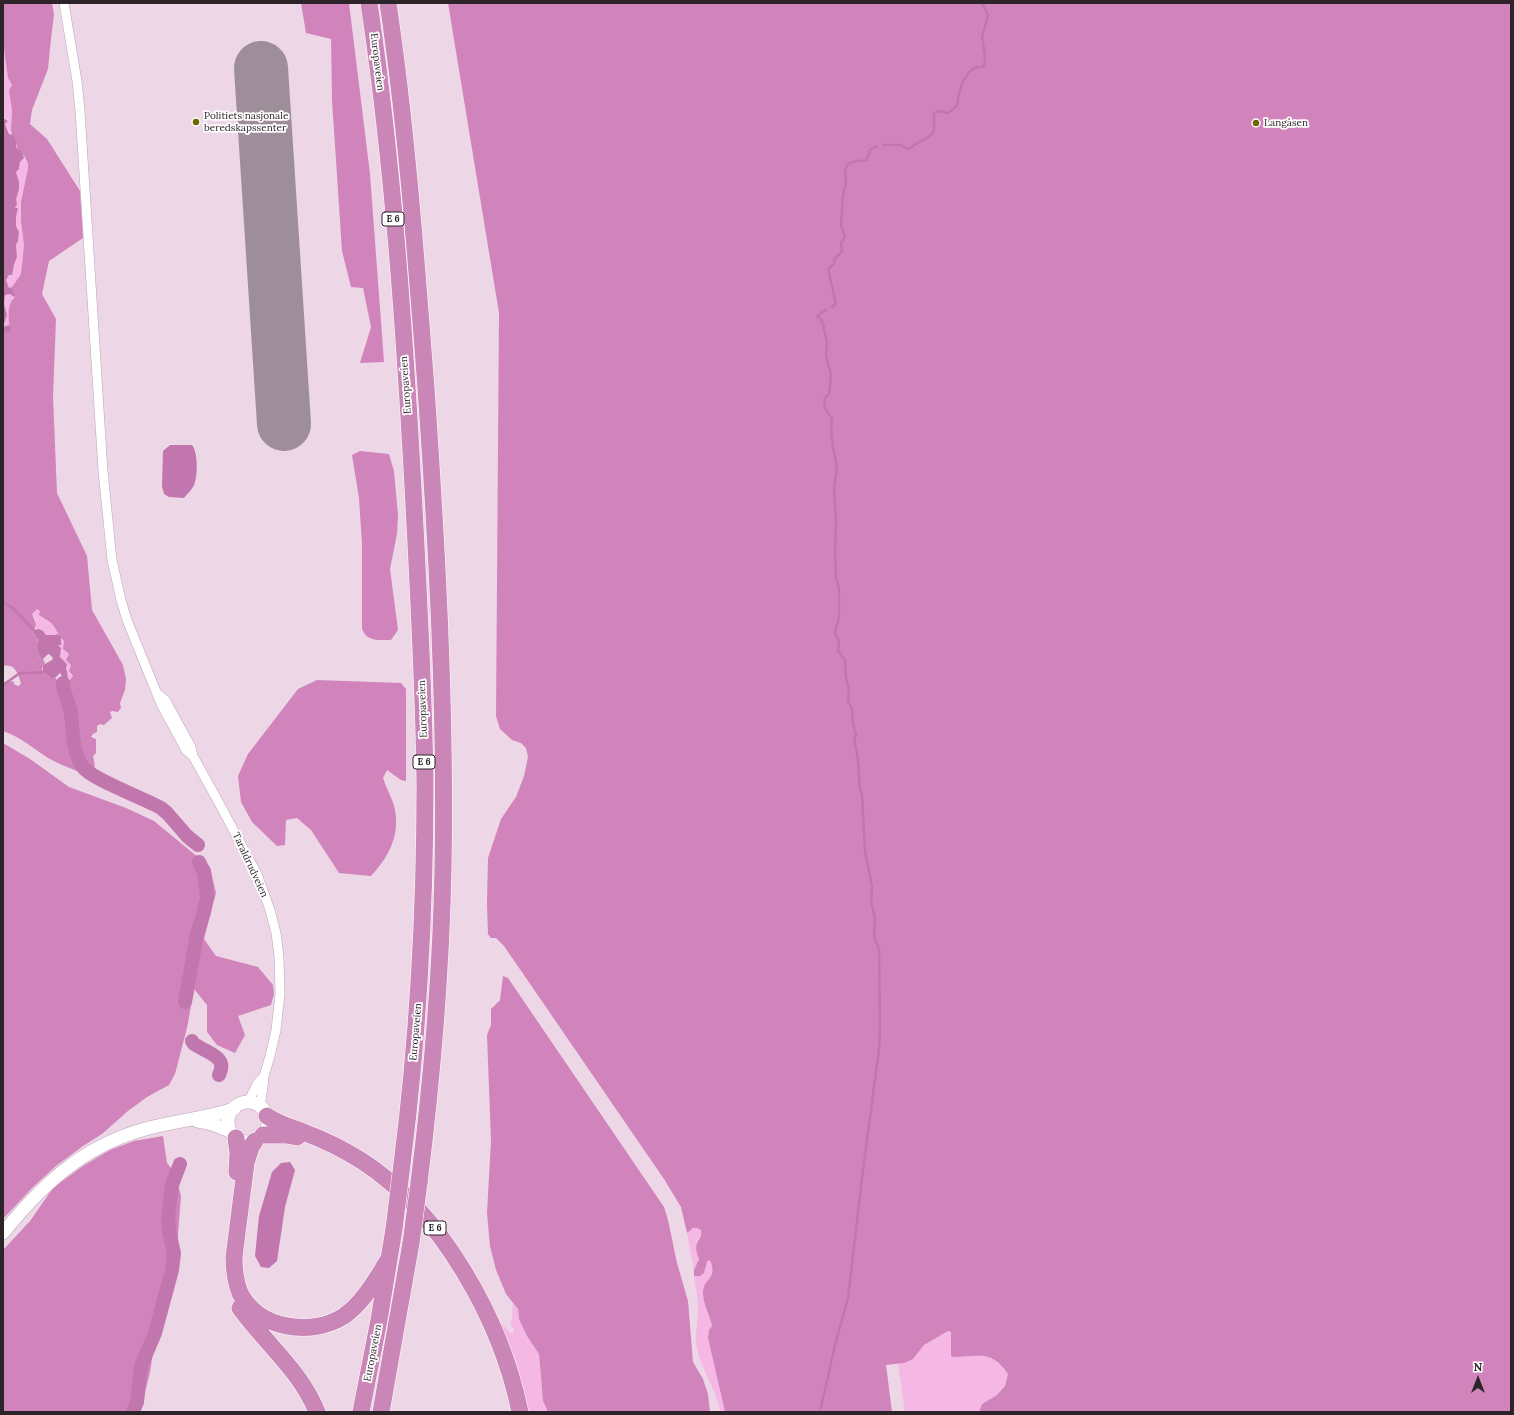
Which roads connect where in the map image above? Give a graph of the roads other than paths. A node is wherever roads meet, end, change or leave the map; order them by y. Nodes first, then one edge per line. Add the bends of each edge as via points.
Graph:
1 (64, 3) edge
2 (369, 3) edge
3 (388, 3) edge
4 (264, 1076) junction
5 (234, 1109) junction
6 (258, 1109) junction
7 (191, 1120) junction
8 (233, 1135) junction
9 (259, 1138) junction
10 (3, 1233) edge
11 (389, 1259) junction
12 (390, 1367) junction
13 (317, 1412) edge
14 (361, 1412) edge
15 (380, 1412) edge
16 (393, 1412) edge
17 (516, 1412) edge
18 (520, 1412) edge

1 - 4 street, Taraldrudveien via 80,111 103,471 112,560 127,620 158,694 166,701 186,750 193,756 257,874 270,910 276,933 280,968 279,1008
2 - 11 highway, Europaveien / E 6, bridge via 384,125 401,309 423,689 425,827 416,1035
3 - 12 highway, Europaveien / E 6, bridge via 406,146 421,323 437,567 443,738 443,872 432,1071 411,1243
4 - 6 street, Taraldrudveien
4 - 6 street, Taraldrudveien via 257,1084
5 - 6 main road via 242,1103
5 - 7 main road
5 - 8 main road via 228,1119
6 - 9 main road via 267,1126
6 - 18 highway, E 6 via 287,1128 322,1140 362,1161 408,1197 432,1224 456,1258 486,1313 505,1360
7 - 8 main road via 212,1124
7 - 10 main road via 142,1130 108,1143 84,1156 44,1186
8 - 9 main road via 245,1142
8 - 13 highway via 238,1168 227,1257 227,1278 233,1298 293,1370
9 - 11 highway, E 6 via 251,1147 246,1163 234,1257 237,1287 252,1310 268,1320 287,1326 308,1327 331,1321 342,1316 360,1301
9 - 17 highway, E 6 via 286,1135 318,1144 369,1172 414,1211 442,1246 476,1301 498,1350
11 - 14 highway, Europaveien / E 6
12 - 15 highway, Europaveien / E 6
12 - 16 highway, E 6

